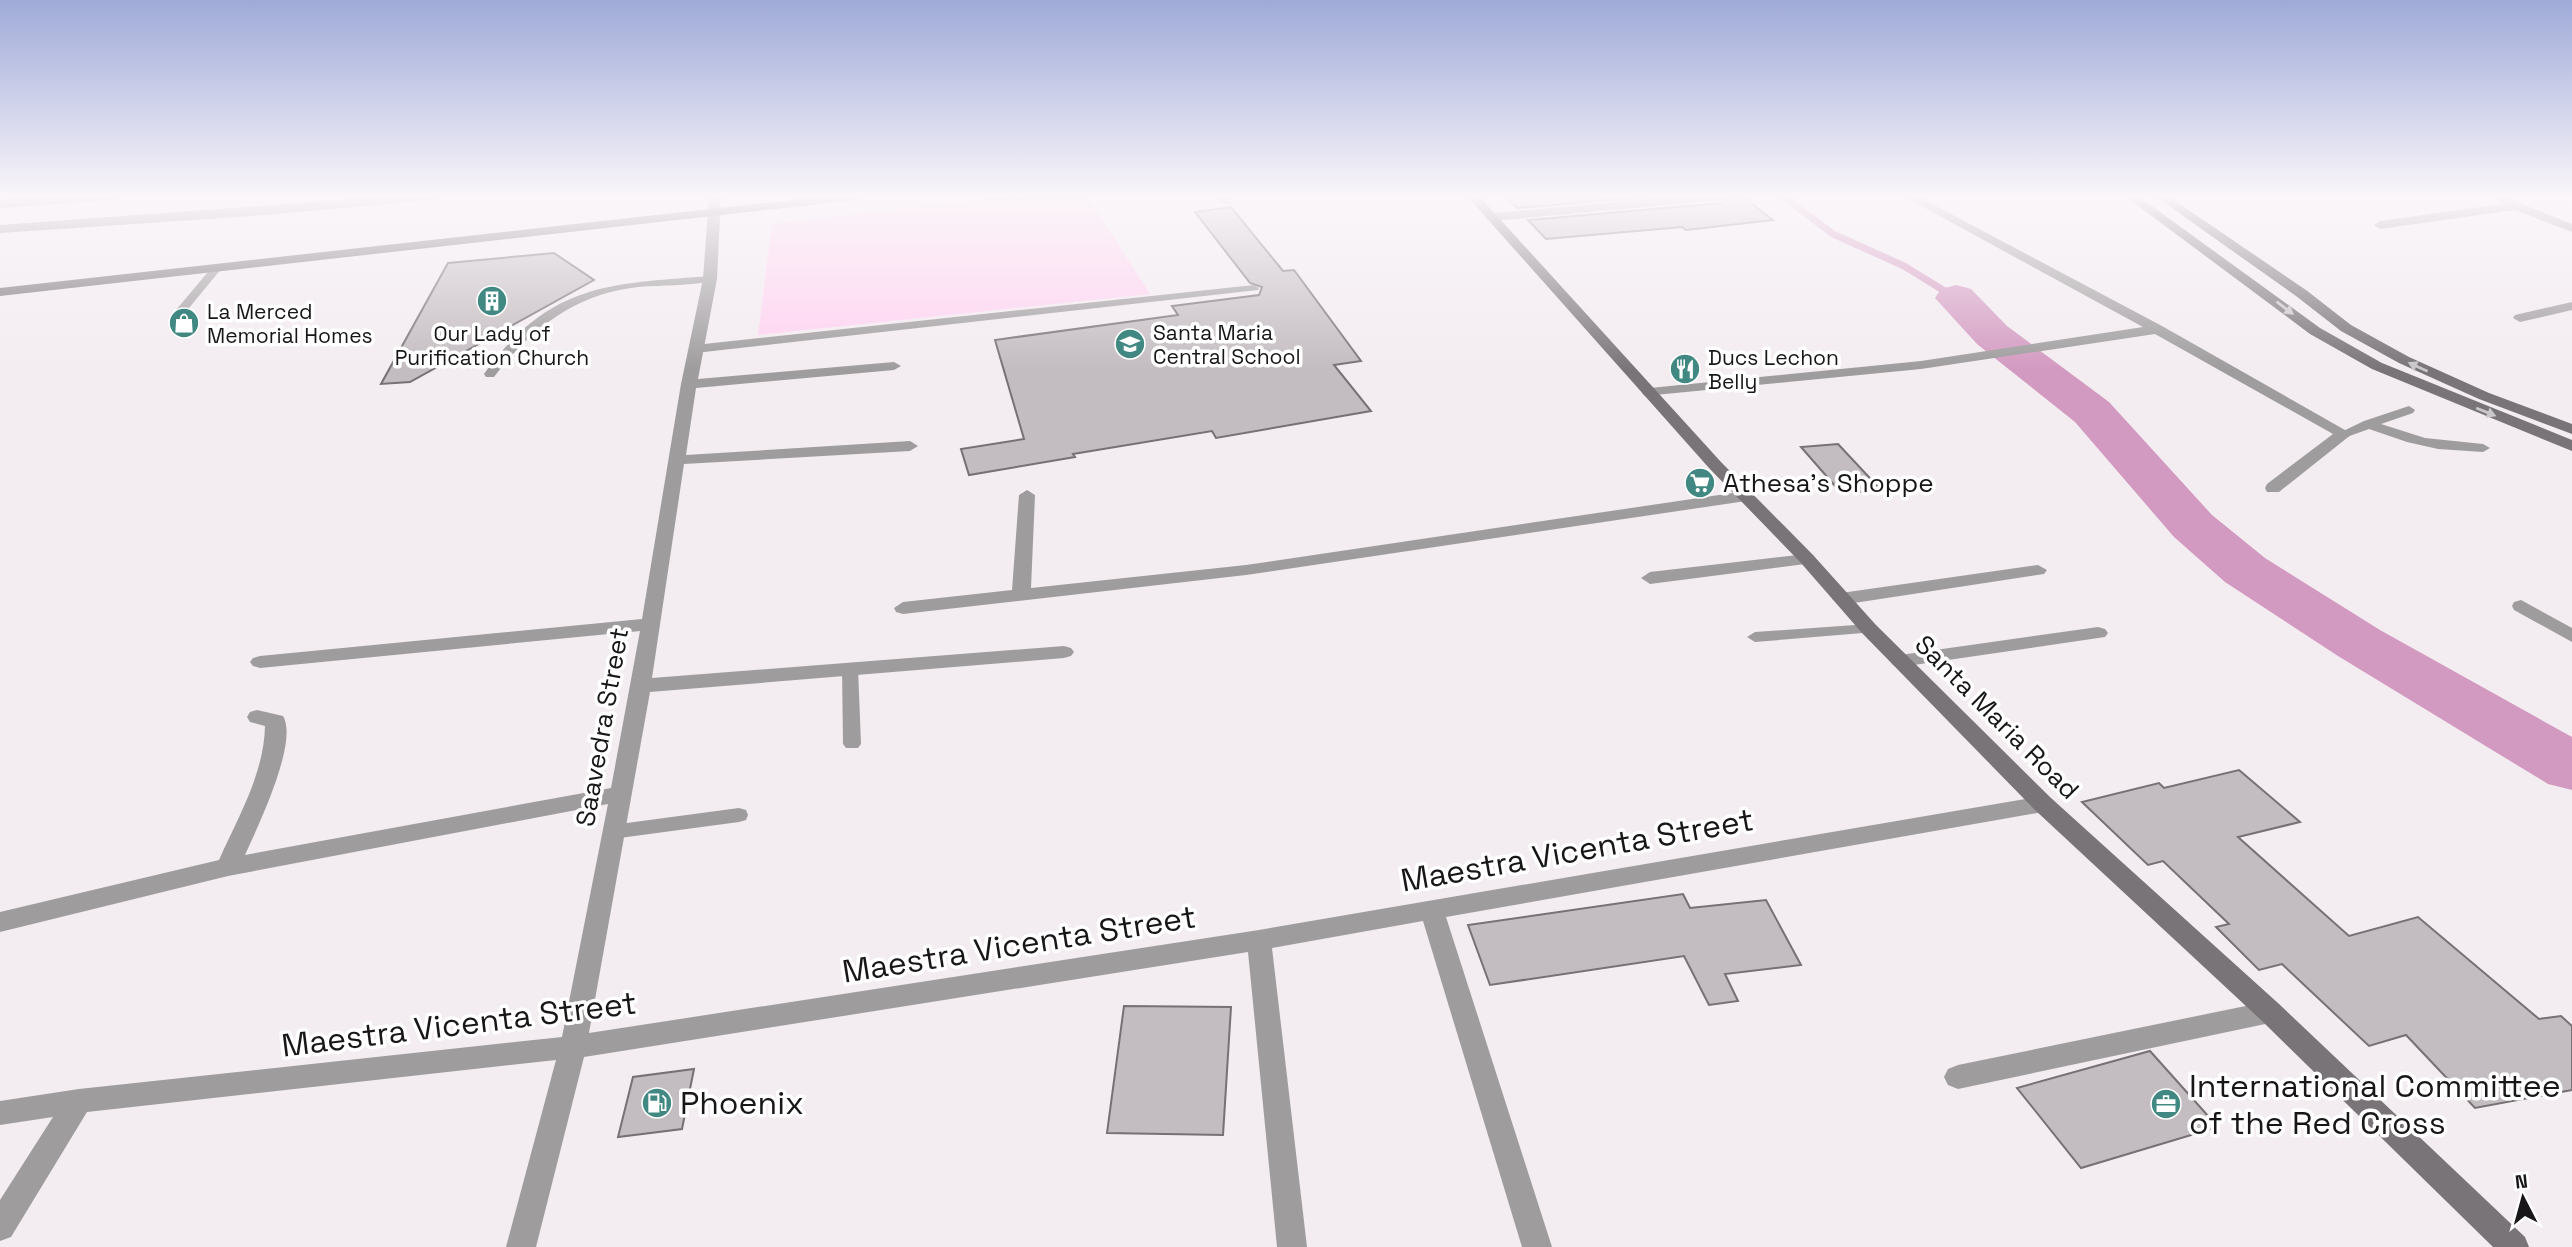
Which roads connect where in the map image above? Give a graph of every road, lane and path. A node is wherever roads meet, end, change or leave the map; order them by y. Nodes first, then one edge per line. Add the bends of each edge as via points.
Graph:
1 (326, 254) edge
2 (712, 254) edge
3 (1525, 254) edge
4 (2018, 254) edge
5 (2210, 254) edge
6 (2245, 254) edge
7 (217, 268) junction
8 (710, 279) junction
9 (1254, 288) dead end
10 (0, 292) edge
11 (2572, 306) edge
12 (180, 312) dead end
13 (2520, 318) dead end
14 (2346, 328) junction
15 (2157, 329) junction
16 (2315, 331) junction
17 (695, 349) junction
18 (894, 366) dead end
19 (491, 374) dead end
20 (689, 384) junction
21 (1650, 393) junction
22 (2409, 410) dead end
23 (2369, 424) junction
24 (2572, 429) edge
25 (2344, 434) junction
26 (910, 446) dead end
27 (2572, 446) edge
28 (2483, 449) dead end
29 (676, 460) junction
30 (2273, 488) dead end
31 (1027, 495) dead end
32 (1746, 496) junction
33 (1807, 559) junction
34 (2038, 570) dead end
35 (1650, 578) dead end
36 (1021, 597) junction
37 (1841, 599) junction
38 (2521, 606) dead end
39 (903, 608) dead end
40 (650, 624) junction
41 (1869, 629) junction
42 (2098, 634) dead end
43 (2572, 636) edge
44 (1755, 637) dead end
45 (1064, 652) dead end
46 (1900, 661) junction
47 (260, 662) dead end
48 (850, 668) junction
49 (641, 686) junction
50 (257, 717) dead end
51 (852, 744) dead end
52 (619, 793) junction
53 (2043, 804) junction
54 (739, 815) dead end
55 (612, 832) junction
56 (228, 867) junction
57 (1431, 909) junction
58 (0, 922) edge
59 (1259, 940) junction
60 (2270, 1012) junction
61 (573, 1047) junction
62 (1958, 1077) dead end
63 (79, 1101) junction
64 (0, 1112) edge
65 (0, 1227) edge
66 (521, 1247) edge
67 (1292, 1247) edge
68 (1537, 1247) edge
69 (2514, 1247) edge

1 - 7 main road
2 - 8 street, Saavedra Street
3 - 21 main road, Santa Maria Road
4 - 15 street
5 -> 16 main road
6 - 14 main road
7 - 10 main road
7 - 12 lane
8 - 17 street, Saavedra Street
8 - 19 lane via 601,290 579,299 529,330
9 - 17 lane
11 - 13 street
14 - 16 main road
24 -> 14 main road via 2484,396
15 - 21 street via 1921,365
15 - 25 street
16 -> 27 main road via 2377,366
17 - 20 street, Saavedra Street
18 - 20 street
20 - 29 street, Saavedra Street
21 - 32 main road, Santa Maria Road
22 - 23 lane
23 - 25 lane
23 - 28 lane via 2421,443
25 - 30 street
26 - 29 street
29 - 40 street, Saavedra Street
31 - 36 street
32 - 33 main road, Santa Maria Road
32 - 36 street via 1246,570
33 - 35 street
33 - 37 main road, Santa Maria Road
34 - 37 street
36 - 39 street
37 - 41 main road, Santa Maria Road
38 - 43 street
40 - 47 street
40 - 49 street, Saavedra Street
41 - 44 lane
41 - 46 main road, Santa Maria Road
42 - 46 street
45 - 48 street
46 - 53 main road, Santa Maria Road
48 - 49 street
48 - 51 lane
49 - 52 street, Saavedra Street
50 - 56 street via 276,721 277,738
52 - 55 street, Saavedra Street
52 - 56 street
53 - 57 street, Maestra Vicenta Street
53 - 60 main road, Santa Maria Road
54 - 55 lane
55 - 61 street, Saavedra Street
56 - 58 street
57 - 59 street, Maestra Vicenta Street
57 - 68 street
59 - 61 street, Maestra Vicenta Street
59 - 67 street
60 - 62 street
60 - 69 main road, Santa Maria Road
61 - 63 street, Maestra Vicenta Street
61 - 66 street, Saavedra Street
63 - 64 street, Maestra Vicenta Street
63 - 65 street

